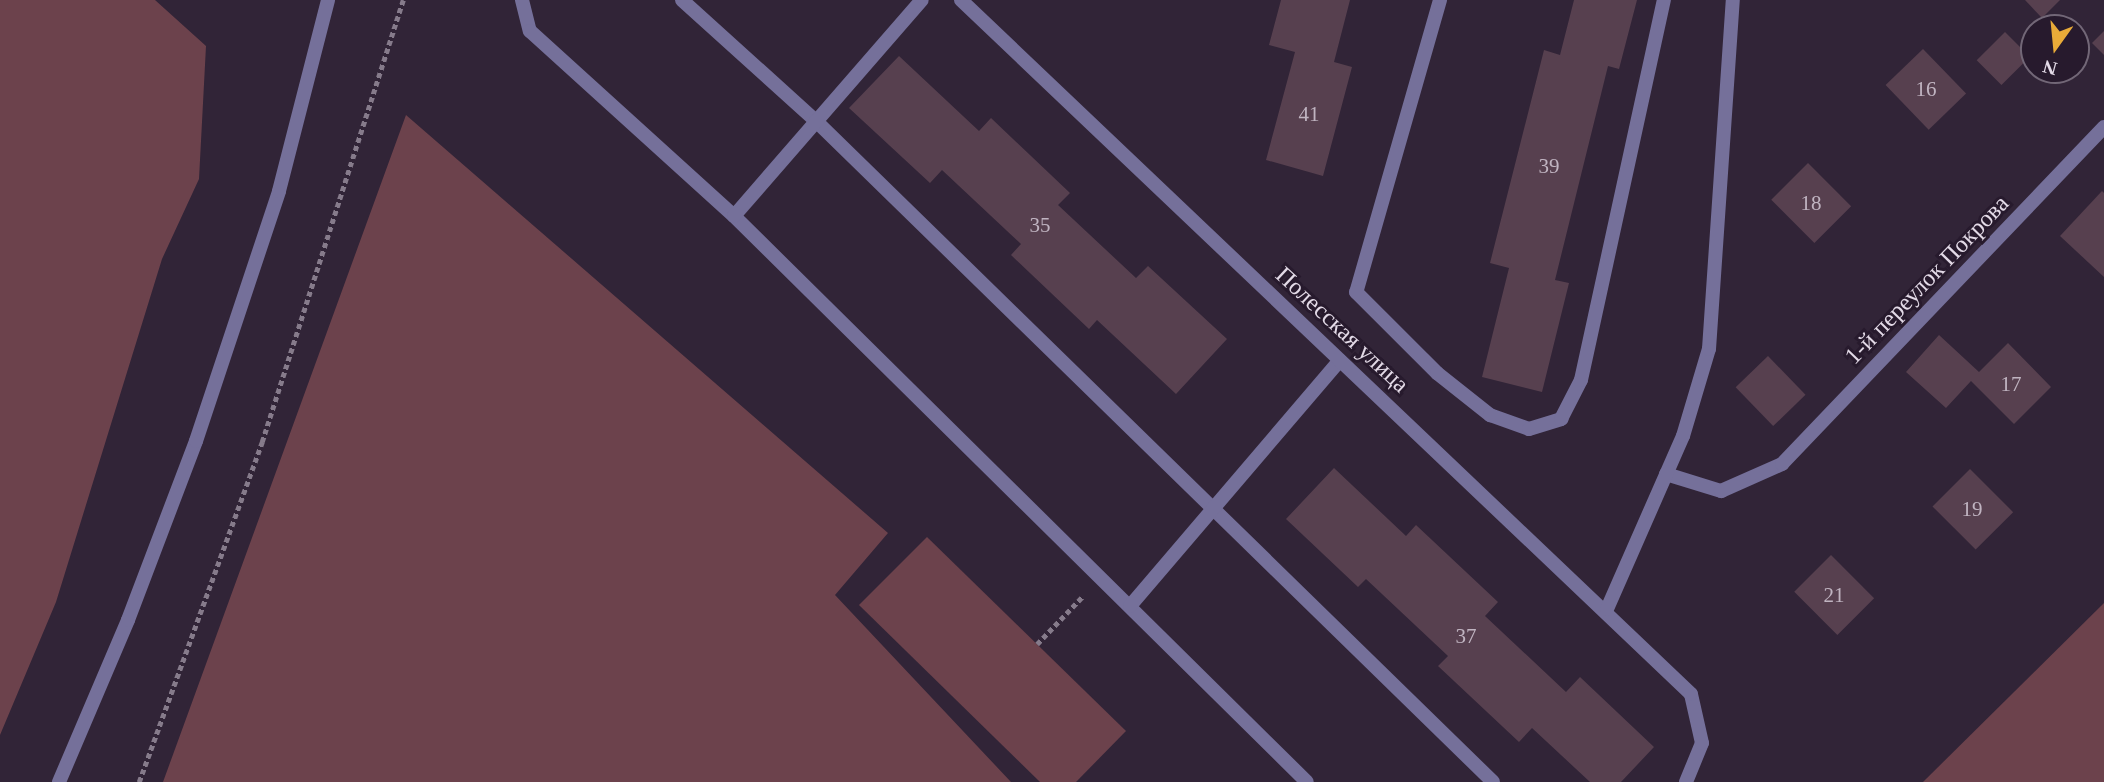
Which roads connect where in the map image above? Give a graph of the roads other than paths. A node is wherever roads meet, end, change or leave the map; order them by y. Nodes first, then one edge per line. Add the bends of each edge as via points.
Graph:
1 (328, 0) edge
2 (522, 0) edge
3 (682, 0) edge
4 (922, 0) edge
5 (961, 0) edge
6 (1440, 0) edge
7 (1664, 0) edge
8 (1733, 0) edge
9 (816, 121) junction
10 (2104, 127) edge
11 (734, 216) junction
12 (1340, 360) junction
13 (1666, 474) junction
14 (1212, 509) junction
15 (1130, 606) junction
16 (1607, 609) junction
17 (59, 782) edge
18 (1307, 782) edge
19 (1493, 782) edge
20 (1686, 782) edge

1 - 17 street via 279,191 196,441 128,620
2 - 11 street via 530,31
3 - 9 street
4 - 9 street
5 - 12 street, Полесская улица
6 - 7 street via 1356,292 1437,373 1490,415 1529,429 1561,419 1581,380
8 - 13 street via 1709,349
9 - 11 street
9 - 14 street
10 - 13 street, 1-й переулок Покрова via 1782,464 1721,491
11 - 15 street
12 - 14 street
12 - 16 street, Полесская улица
13 - 16 street
14 - 15 street
14 - 19 street
15 - 18 street
16 - 20 street, Полесская улица via 1691,694 1702,743

